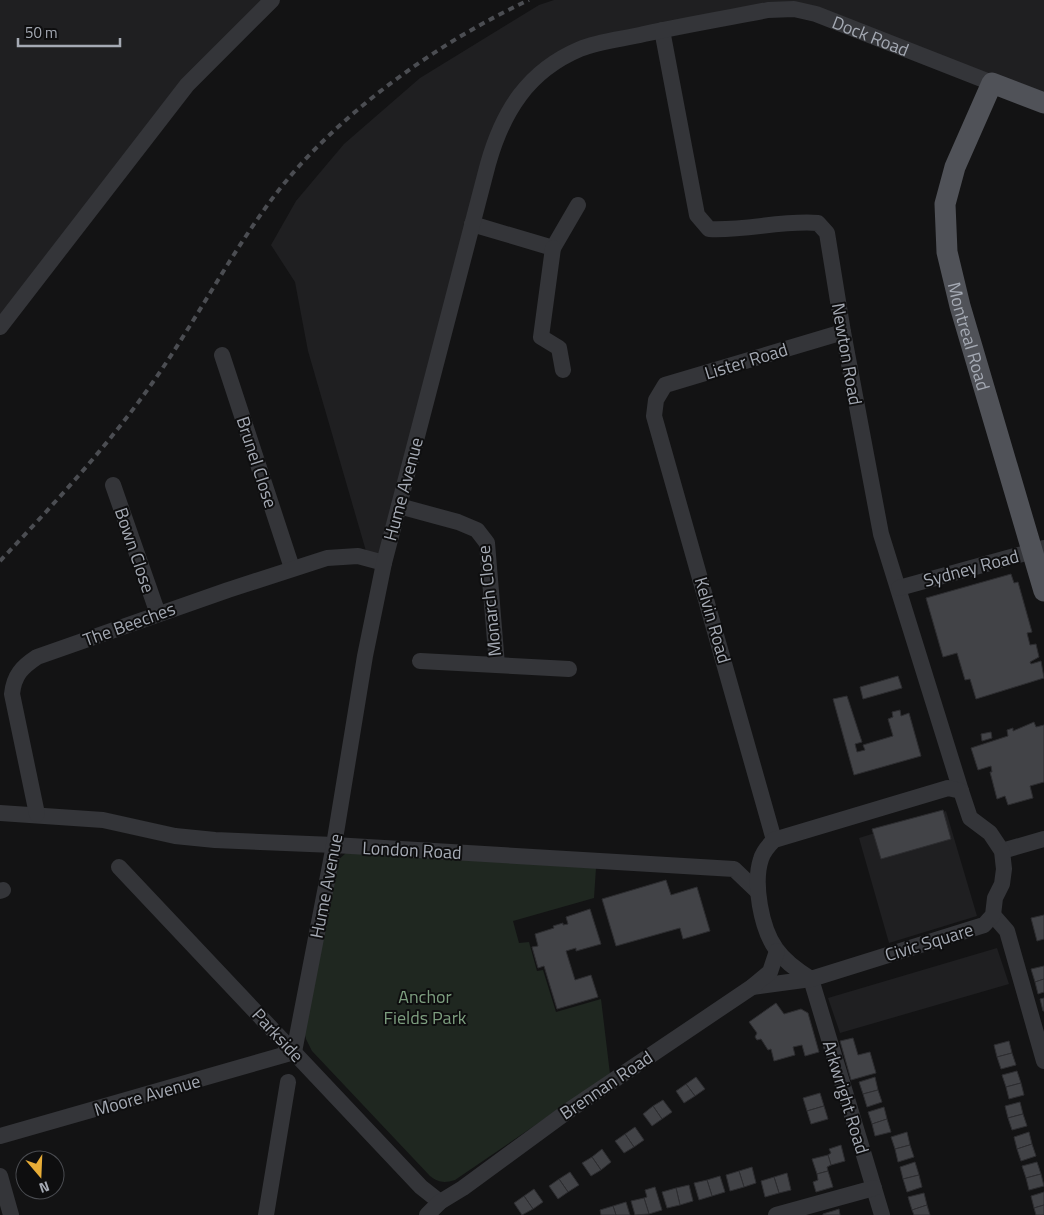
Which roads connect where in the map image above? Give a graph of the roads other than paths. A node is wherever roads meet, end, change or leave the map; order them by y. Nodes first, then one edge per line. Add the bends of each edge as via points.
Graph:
1 (272, 0) edge
2 (662, 30) junction
3 (992, 83) junction
4 (1044, 104) edge
5 (578, 205) dead end
6 (472, 224) junction
7 (554, 248) junction
8 (0, 328) edge
9 (843, 332) junction
10 (222, 355) dead end
11 (563, 370) dead end
12 (656, 400) joint
13 (113, 486) dead end
14 (399, 506) junction
15 (1038, 550) edge
16 (384, 563) junction
17 (292, 568) junction
18 (899, 588) junction
19 (1044, 591) edge
20 (158, 614) junction
21 (420, 661) dead end
22 (497, 665) junction
23 (569, 669) dead end
24 (961, 791) junction
25 (0, 813) edge
26 (37, 814) junction
27 (1044, 839) edge
28 (334, 845) junction
29 (769, 846) junction
30 (1002, 851) junction
31 (119, 867) dead end
32 (734, 869) junction
33 (757, 891) junction
34 (993, 916) junction
35 (777, 951) junction
36 (811, 980) junction
37 (752, 987) junction
38 (294, 1052) junction
39 (1044, 1060) edge
40 (288, 1082) dead end
41 (0, 1136) edge
42 (0, 1176) edge
43 (874, 1188) junction
44 (440, 1202) junction
45 (11, 1215) edge
46 (266, 1215) edge
47 (427, 1215) edge
48 (776, 1215) edge
49 (882, 1215) edge

1 - 8 street via 186,85
2 - 3 street, Dock Road via 768,10 794,9 816,14
2 - 6 street, Hume Avenue via 581,48 550,66 526,88 506,113 497,133
2 - 9 street, Newton Road via 697,215 709,229 818,223 827,233
3 - 4 main road, Dock Road
3 - 15 main road, Montreal Road via 955,168 945,204 946,252 960,306
5 - 7 street
6 - 7 street
6 - 14 street, Hume Avenue
7 - 11 street via 541,337 559,348
9 - 12 street, Lister Road via 665,385
9 - 18 street, Newton Road via 881,534
10 - 17 street, Brunel Close
12 - 29 street, Kelvin Road via 654,416
13 - 20 street, Bown Close
14 - 16 street, Hume Avenue
14 - 22 street, Monarch Close via 477,530 486,543
15 - 18 street, Sydney Road
15 - 19 main road, Montreal Road
16 - 17 street, The Beeches via 358,556 327,558
16 - 28 street, Hume Avenue via 368,638
17 - 20 street, The Beeches
18 - 24 street, Newton Road
20 - 26 street, The Beeches via 37,657 19,671 12,694
21 - 22 street, Monarch Close
22 - 23 street, Monarch Close
24 - 29 street via 948,788
24 - 30 street via 970,818 990,833
25 - 26 street, London Road
26 - 28 street, London Road via 103,820 175,836
27 - 30 street
28 - 32 street, London Road
28 - 38 street, Hume Avenue
29 - 32 street via 749,864
29 - 33 street via 760,860
30 - 34 street, Civic Square via 1002,884 995,898
31 - 38 street, Parkside
32 - 33 street
33 - 35 street via 766,927
34 - 36 street, Civic Square via 984,925
34 - 39 street via 1007,931
35 - 36 street
35 - 37 street, Brennan Road via 770,972
36 - 37 street, Civic Square
36 - 43 street, Arkwright Road
37 - 44 street, Brennan Road
38 - 41 street, Moore Avenue
38 - 44 street, Parkside via 421,1187
40 - 46 street
42 - 45 street
43 - 48 street
43 - 49 street, Arkwright Road
44 - 47 street, Brennan Road

